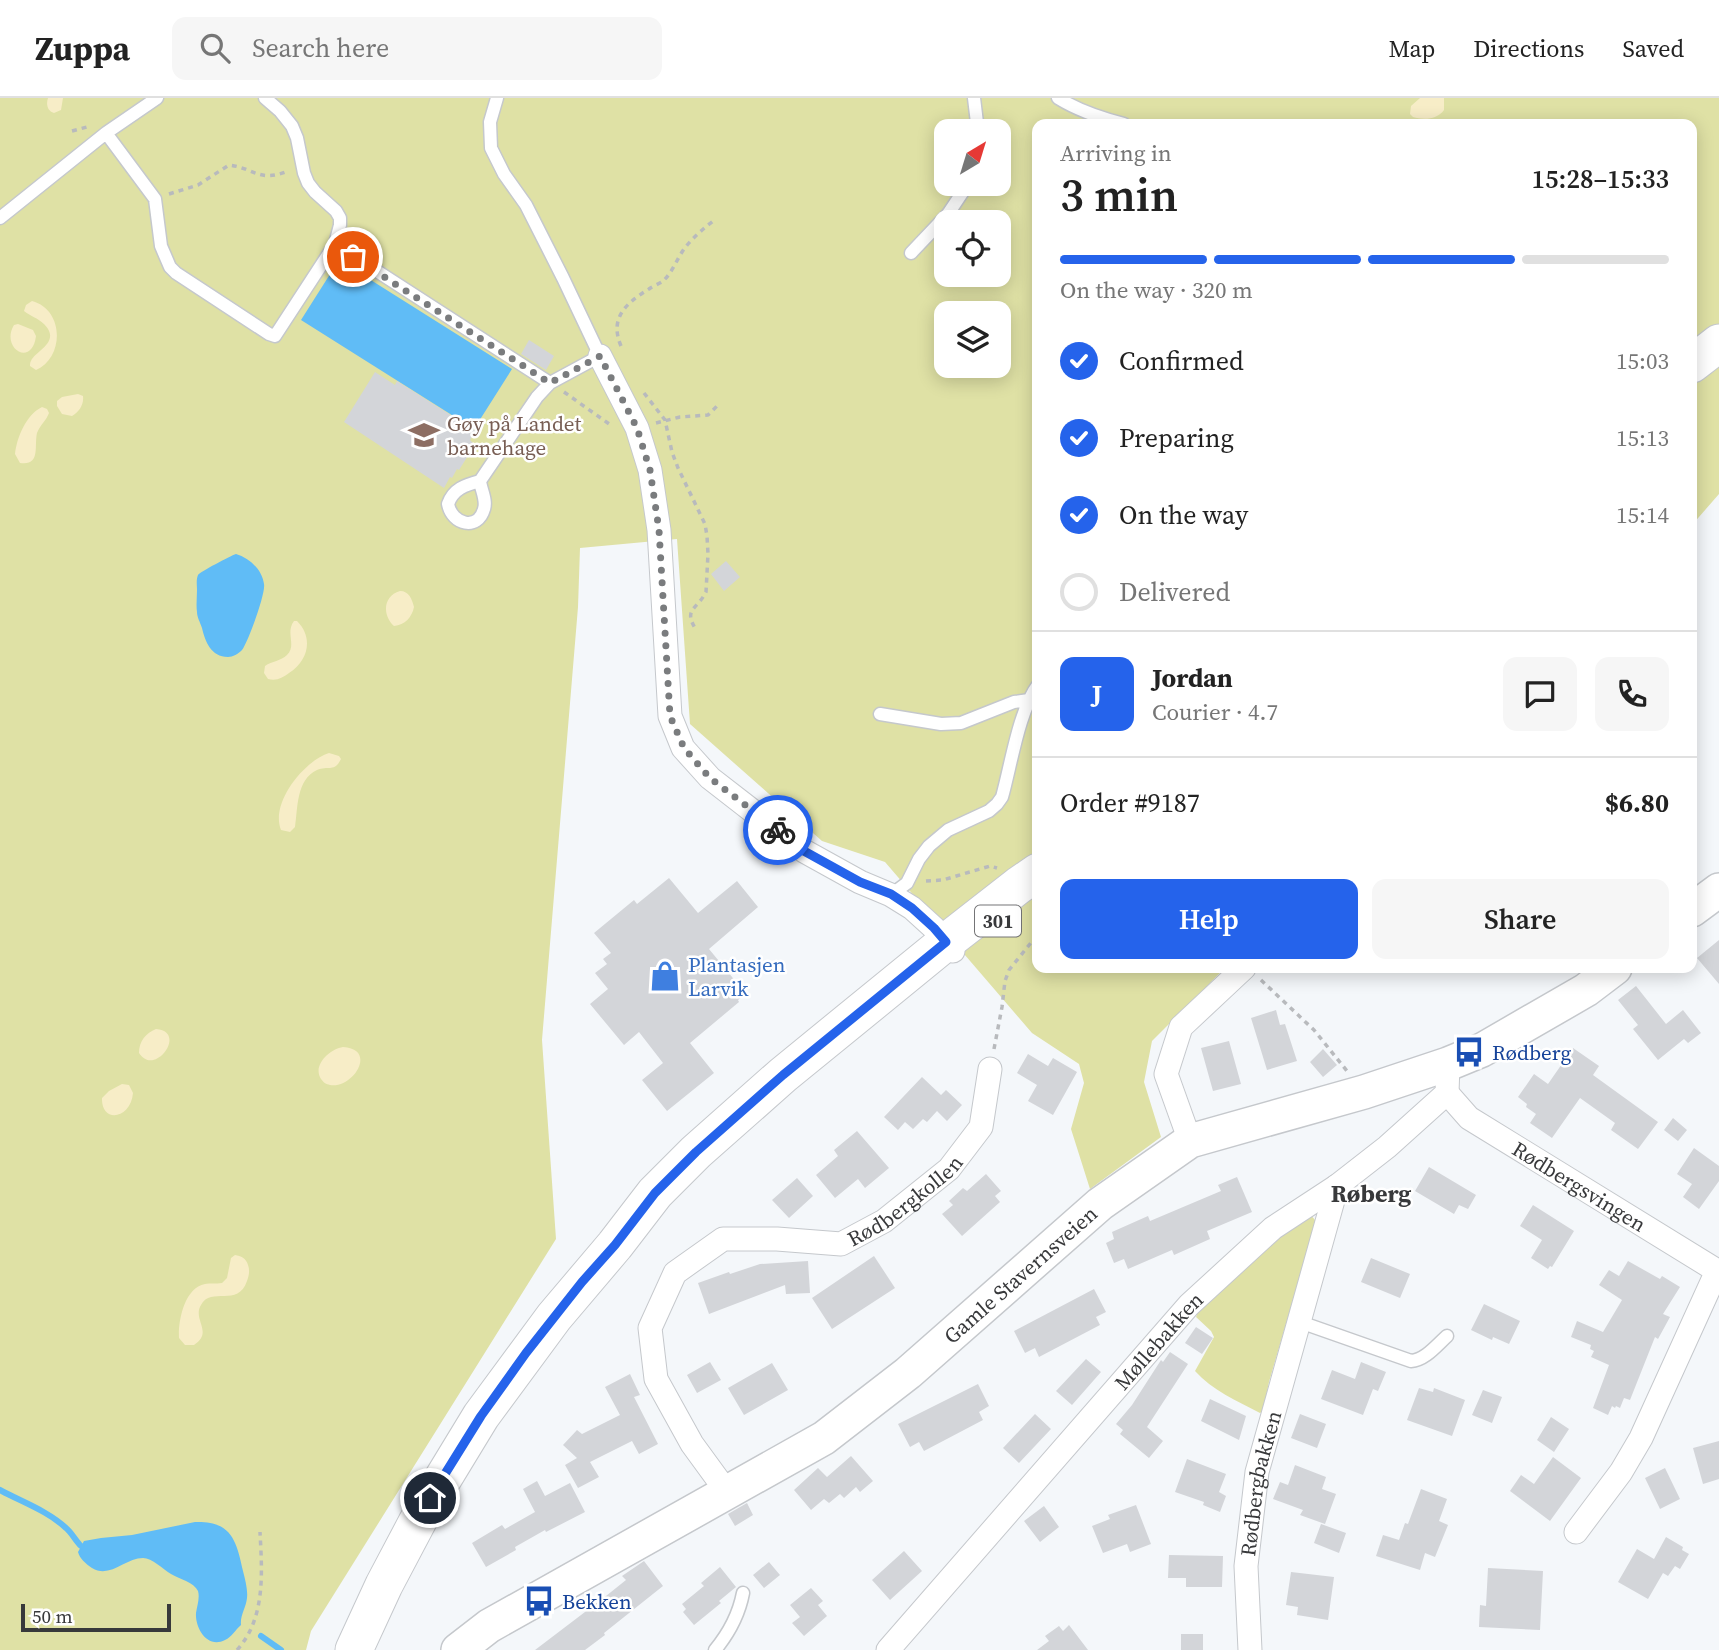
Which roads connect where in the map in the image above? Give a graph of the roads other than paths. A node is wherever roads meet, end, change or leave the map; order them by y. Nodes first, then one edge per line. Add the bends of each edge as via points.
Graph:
1 (157, 98) edge
2 (265, 98) edge
3 (497, 98) edge
4 (974, 98) edge
5 (1058, 98) edge
6 (977, 119) edge
7 (1107, 119) edge
8 (106, 133) junction
9 (960, 196) edge
10 (0, 218) edge
11 (335, 244) junction
12 (911, 253) dead end
13 (1719, 343) edge
14 (600, 356) junction
15 (1697, 360) edge
16 (550, 383) junction
17 (480, 481) dead end
18 (1032, 695) edge
19 (1029, 700) junction
20 (880, 714) dead end
21 (1020, 870) edge
22 (899, 889) junction
23 (1032, 890) edge
24 (1719, 890) edge
25 (1697, 906) edge
26 (952, 949) junction
27 (1250, 973) edge
28 (1608, 973) edge
29 (990, 1069) road end
30 (1448, 1078) junction
31 (1190, 1141) junction
32 (1337, 1186) junction
33 (1718, 1272) edge
34 (1300, 1322) junction
35 (1447, 1336) dead end
36 (727, 1492) junction
37 (1576, 1532) dead end
38 (743, 1593) dead end
39 (473, 1646) edge
40 (354, 1650) edge
41 (715, 1650) edge
42 (888, 1650) edge
43 (1250, 1650) edge

1 - 8 lane
2 - 11 lane via 292,126 308,184 340,218
3 - 14 lane via 490,122 491,148 526,205
4 - 6 lane
5 - 7 lane
8 - 10 lane
8 - 11 lane via 155,199 161,246 170,267 269,334 275,336
9 - 12 lane
11 - 16 lane
13 - 15 main road
14 - 16 lane
14 - 22 street via 637,428 650,470 659,530 670,716 684,748 710,778 804,851 860,882
16 - 17 lane
18 - 19 lane
19 - 20 lane via 961,723
19 - 22 lane via 1002,797 989,810 947,830 929,846
21 - 26 main road, 301 via 1018,885
22 - 26 street
23 - 26 main road, 301
24 - 25 street
26 - 40 main road, 301 via 792,1067 655,1193 481,1416 422,1513
27 - 31 street via 1181,1027 1166,1074
28 - 30 street, Gamle Stavernsveien via 1482,1050
29 - 36 street, Rødbergkollen via 981,1127 949,1169 884,1221 841,1244 723,1239 676,1273 650,1328 656,1379 692,1444
30 - 31 street, Gamle Stavernsveien via 1364,1092
30 - 32 street, Møllebakken via 1387,1147
30 - 33 street, Rødbergsvingen via 1469,1118
31 - 36 street, Gamle Stavernsveien via 1100,1204 908,1373 824,1438
32 - 34 street, Rødbergbakken
32 - 42 street, Møllebakken via 1273,1228 1189,1306
33 - 37 street, Rødbergsvingen via 1641,1438
34 - 35 lane via 1411,1361 1429,1353
34 - 43 street, Rødbergbakken via 1257,1472 1246,1566
36 - 39 street, Gamle Stavernsveien via 489,1626
38 - 41 lane

